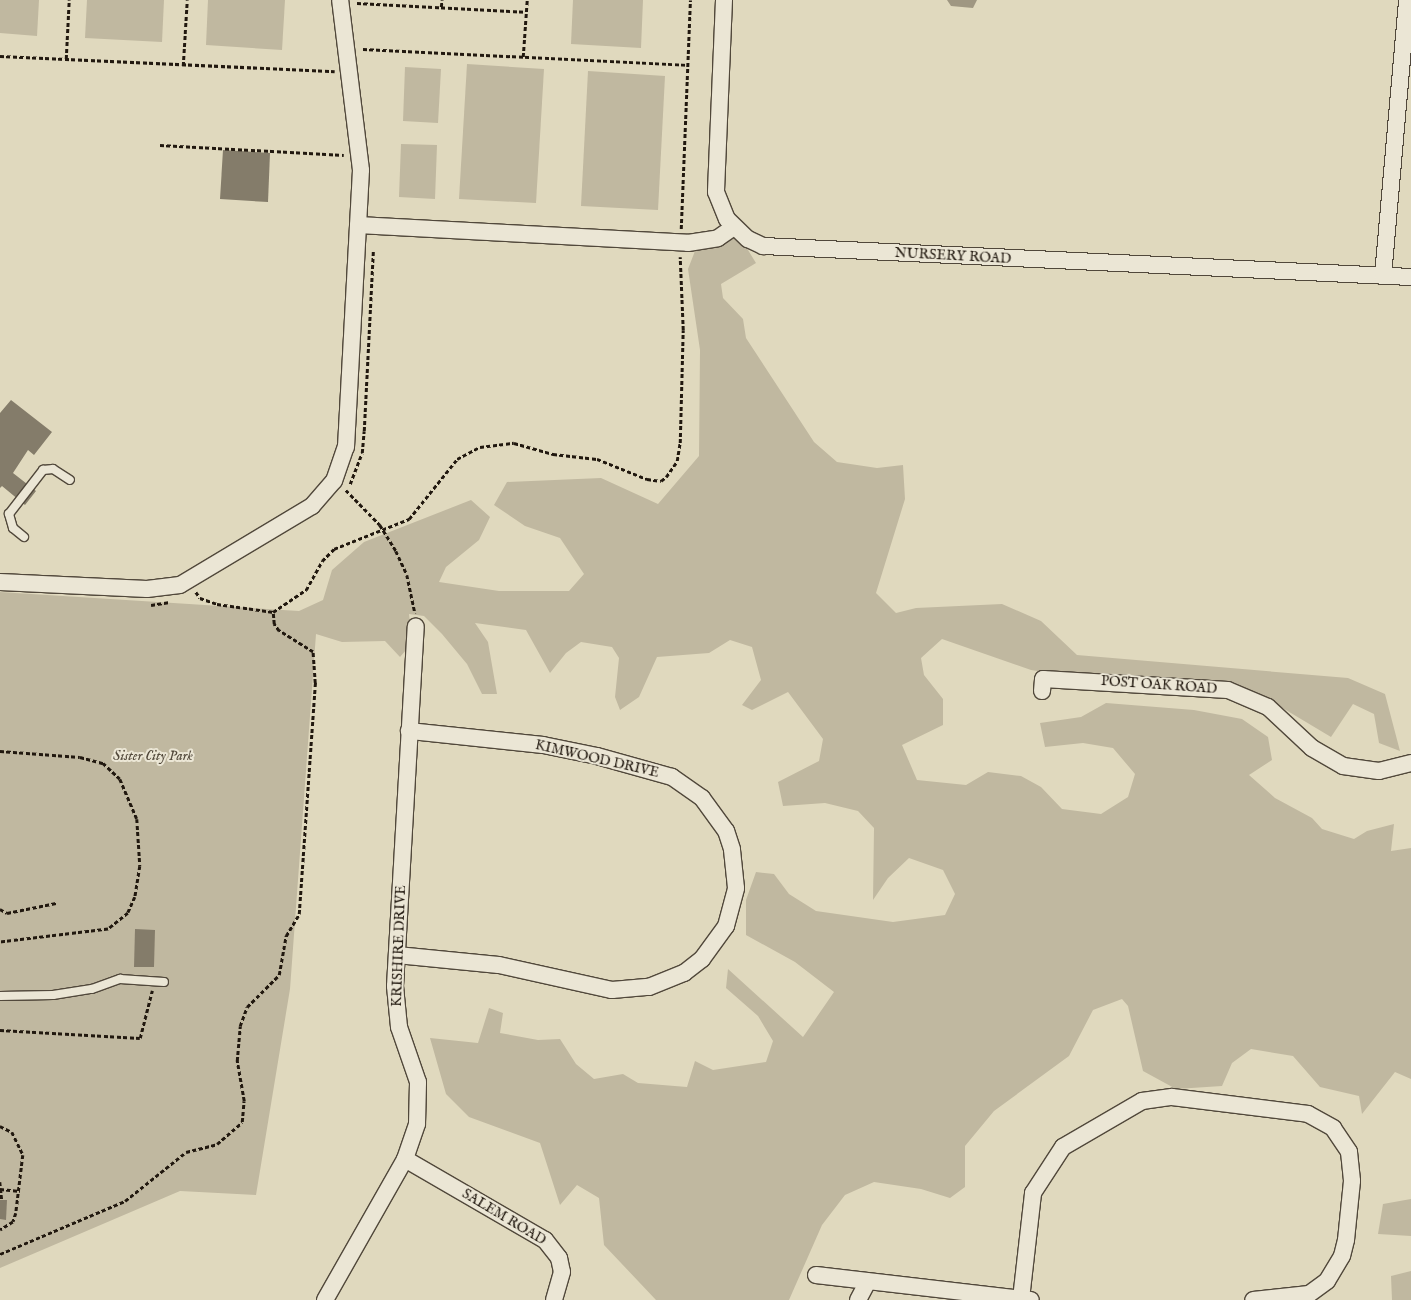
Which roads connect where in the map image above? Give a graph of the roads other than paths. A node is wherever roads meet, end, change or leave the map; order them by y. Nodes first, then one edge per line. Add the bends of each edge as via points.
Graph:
1 (340, 0) edge
2 (724, 0) edge
3 (1407, 0) edge
4 (358, 225) junction
5 (734, 227) junction
6 (1383, 276) junction
7 (1411, 277) edge
8 (70, 480) dead end
9 (24, 537) dead end
10 (0, 582) edge
11 (416, 627) road end
12 (1042, 691) dead end
13 (409, 731) junction
14 (1411, 763) edge
15 (397, 955) junction
16 (164, 982) dead end
17 (0, 996) edge
18 (405, 1159) junction
19 (816, 1275) dead end
20 (868, 1281) junction
21 (1026, 1299) edge
22 (325, 1300) edge
23 (554, 1300) edge
24 (858, 1300) edge
25 (1253, 1300) edge

1 - 4 street via 360,149
2 - 5 street, NURSERY ROAD via 715,177 720,206
3 - 6 street
4 - 5 street via 688,243 718,238
4 - 10 street via 346,447 342,464 324,494 312,506 180,585 147,589
5 - 6 street, NURSERY ROAD via 748,239 780,249
6 - 7 street, NURSERY ROAD
8 - 9 lane via 53,469 43,470 9,514 12,528
11 - 13 street, KRISHIRE DRIVE
12 - 14 street, POST OAK ROAD via 1043,679 1228,690 1268,706 1312,748 1343,766 1379,771
13 - 15 street, KRISHIRE DRIVE
13 - 15 street, KIMWOOD DRIVE via 543,745 672,777 702,798 726,831 732,849 736,888 726,926 702,959 684,973 649,987 612,990 500,965
15 - 18 street, KRISHIRE DRIVE via 395,1006 416,1074 419,1104 417,1124
16 - 17 lane via 120,980 92,989
18 - 22 street, KRISHIRE DRIVE
18 - 23 street, SALEM ROAD via 546,1240 559,1258 562,1272
19 - 20 street
20 - 21 street
20 - 24 street
21 - 25 street via 1033,1193 1063,1147 1142,1101 1172,1097 1308,1114 1333,1128 1349,1152 1352,1181 1346,1240 1342,1256 1328,1281 1309,1294

